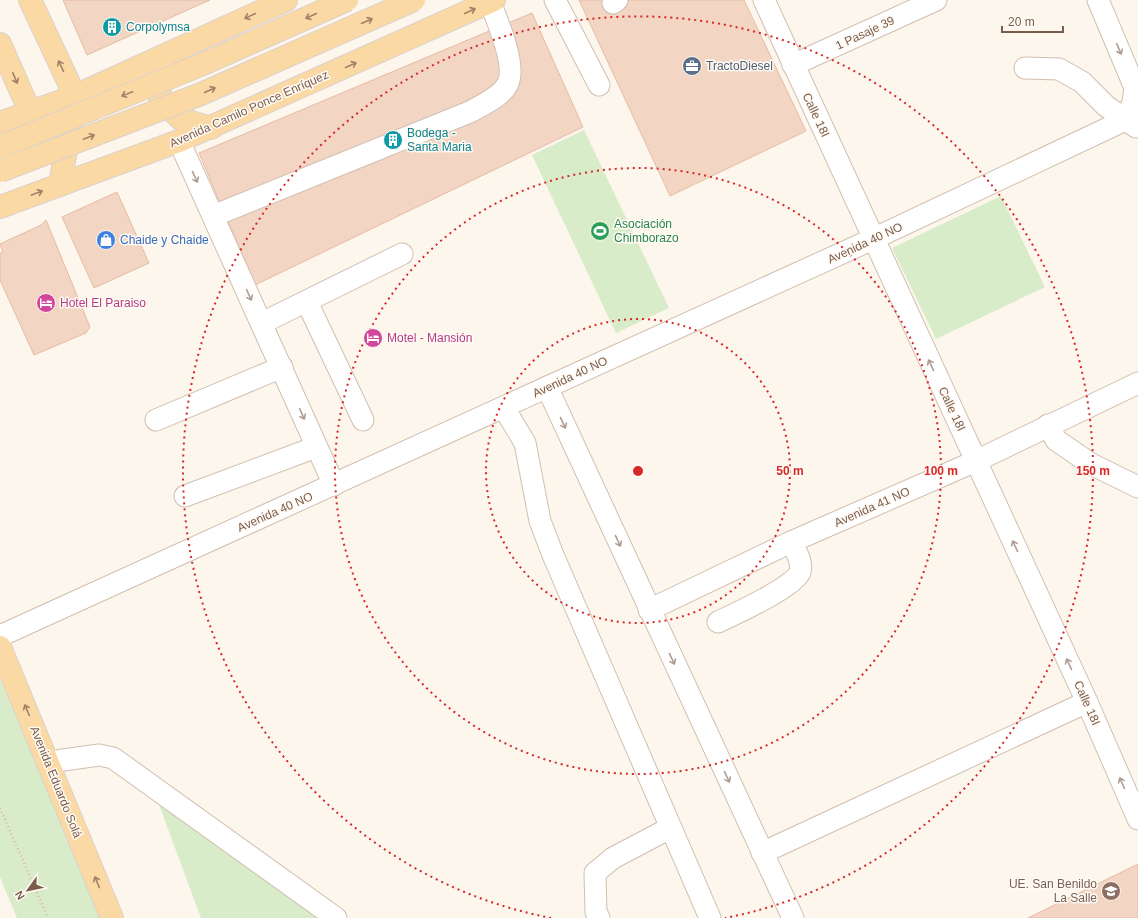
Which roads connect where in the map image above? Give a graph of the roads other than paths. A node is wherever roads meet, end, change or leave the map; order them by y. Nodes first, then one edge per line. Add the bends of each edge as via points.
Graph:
1 (30, 0) edge
2 (286, 0) edge
3 (347, 0) edge
4 (414, 0) edge
5 (554, 0) edge
6 (764, 0) edge
7 (936, 0) edge
8 (1098, 0) edge
9 (492, 1) edge
10 (0, 44) edge
11 (170, 54) junction
12 (793, 66) junction
13 (1025, 68) dead end
14 (599, 85) dead end
15 (75, 96) junction
16 (30, 112) junction
17 (1134, 121) edge
18 (0, 123) edge
19 (210, 128) junction
20 (179, 141) junction
21 (0, 147) edge
22 (0, 171) edge
23 (60, 184) junction
24 (0, 207) edge
25 (213, 216) junction
26 (873, 239) junction
27 (402, 254) dead end
28 (307, 302) junction
29 (262, 323) junction
30 (282, 368) junction
31 (1138, 383) edge
32 (547, 387) junction
33 (504, 408) junction
34 (156, 420) dead end
35 (363, 420) dead end
36 (1048, 425) junction
37 (316, 446) junction
38 (976, 460) junction
39 (334, 485) junction
40 (1138, 487) edge
41 (185, 496) dead end
42 (791, 542) junction
43 (649, 610) junction
44 (718, 622) dead end
45 (0, 636) edge
46 (0, 647) edge
47 (1087, 702) junction
48 (49, 762) junction
49 (1138, 819) edge
50 (670, 828) junction
51 (762, 853) junction
52 (112, 918) edge
53 (336, 918) edge
54 (599, 918) edge
55 (710, 918) edge
56 (793, 918) edge

15 -> 1 main road
2 -> 11 main road
3 -> 21 main road, bridge via 202,64
22 -> 4 main road, bridge via 201,94
5 - 14 street
6 - 12 street, Calle 18I
7 - 12 street, 1 Pasaje 39
8 -> 17 street via 1135,88 1132,102
19 -> 9 main road, Avenida Camilo Ponce Enríquez
9 - 25 street via 511,69 508,85 495,96 472,111
10 -> 16 main road
11 - 15 main road
11 - 19 main road via 159,72 160,99 181,119
12 - 26 street, Calle 18I
13 - 17 street via 1059,69 1082,82 1106,106
15 - 16 main road
15 - 23 main road
16 - 18 main road
17 - 26 street, Avenida 40 NO
19 - 20 main road, Avenida Camilo Ponce Enríquez
20 - 23 main road, Avenida Camilo Ponce Enríquez
20 -> 25 street
24 -> 23 main road, Avenida Camilo Ponce Enríquez
25 -> 29 street
26 - 32 street, Avenida 40 NO
38 -> 26 street, Calle 18I
27 - 28 street
28 - 29 street
28 - 35 street
29 - 30 street
30 - 34 street
30 -> 37 street
31 - 36 street, Avenida 41 NO
32 - 33 street, Avenida 40 NO
32 -> 43 street
33 - 39 street, Avenida 40 NO
33 - 50 street via 525,443 540,521
36 - 38 street, Avenida 41 NO
36 - 40 street via 1056,440 1085,460
37 - 39 street
37 - 41 street
38 - 42 street, Avenida 41 NO
47 -> 38 street, Calle 18I
39 - 45 street, Avenida 40 NO
42 - 43 street, Avenida 41 NO
42 - 44 street via 798,554 800,565 800,573 793,581 752,606
43 -> 51 street
48 -> 46 main road, Avenida Eduardo Solá
49 -> 47 street, Calle 18I
47 - 51 street
52 -> 48 main road, Avenida Eduardo Solá
48 - 53 street via 99,755 113,758
50 - 54 street via 613,858 595,873 596,912
50 - 55 street
51 - 56 street

